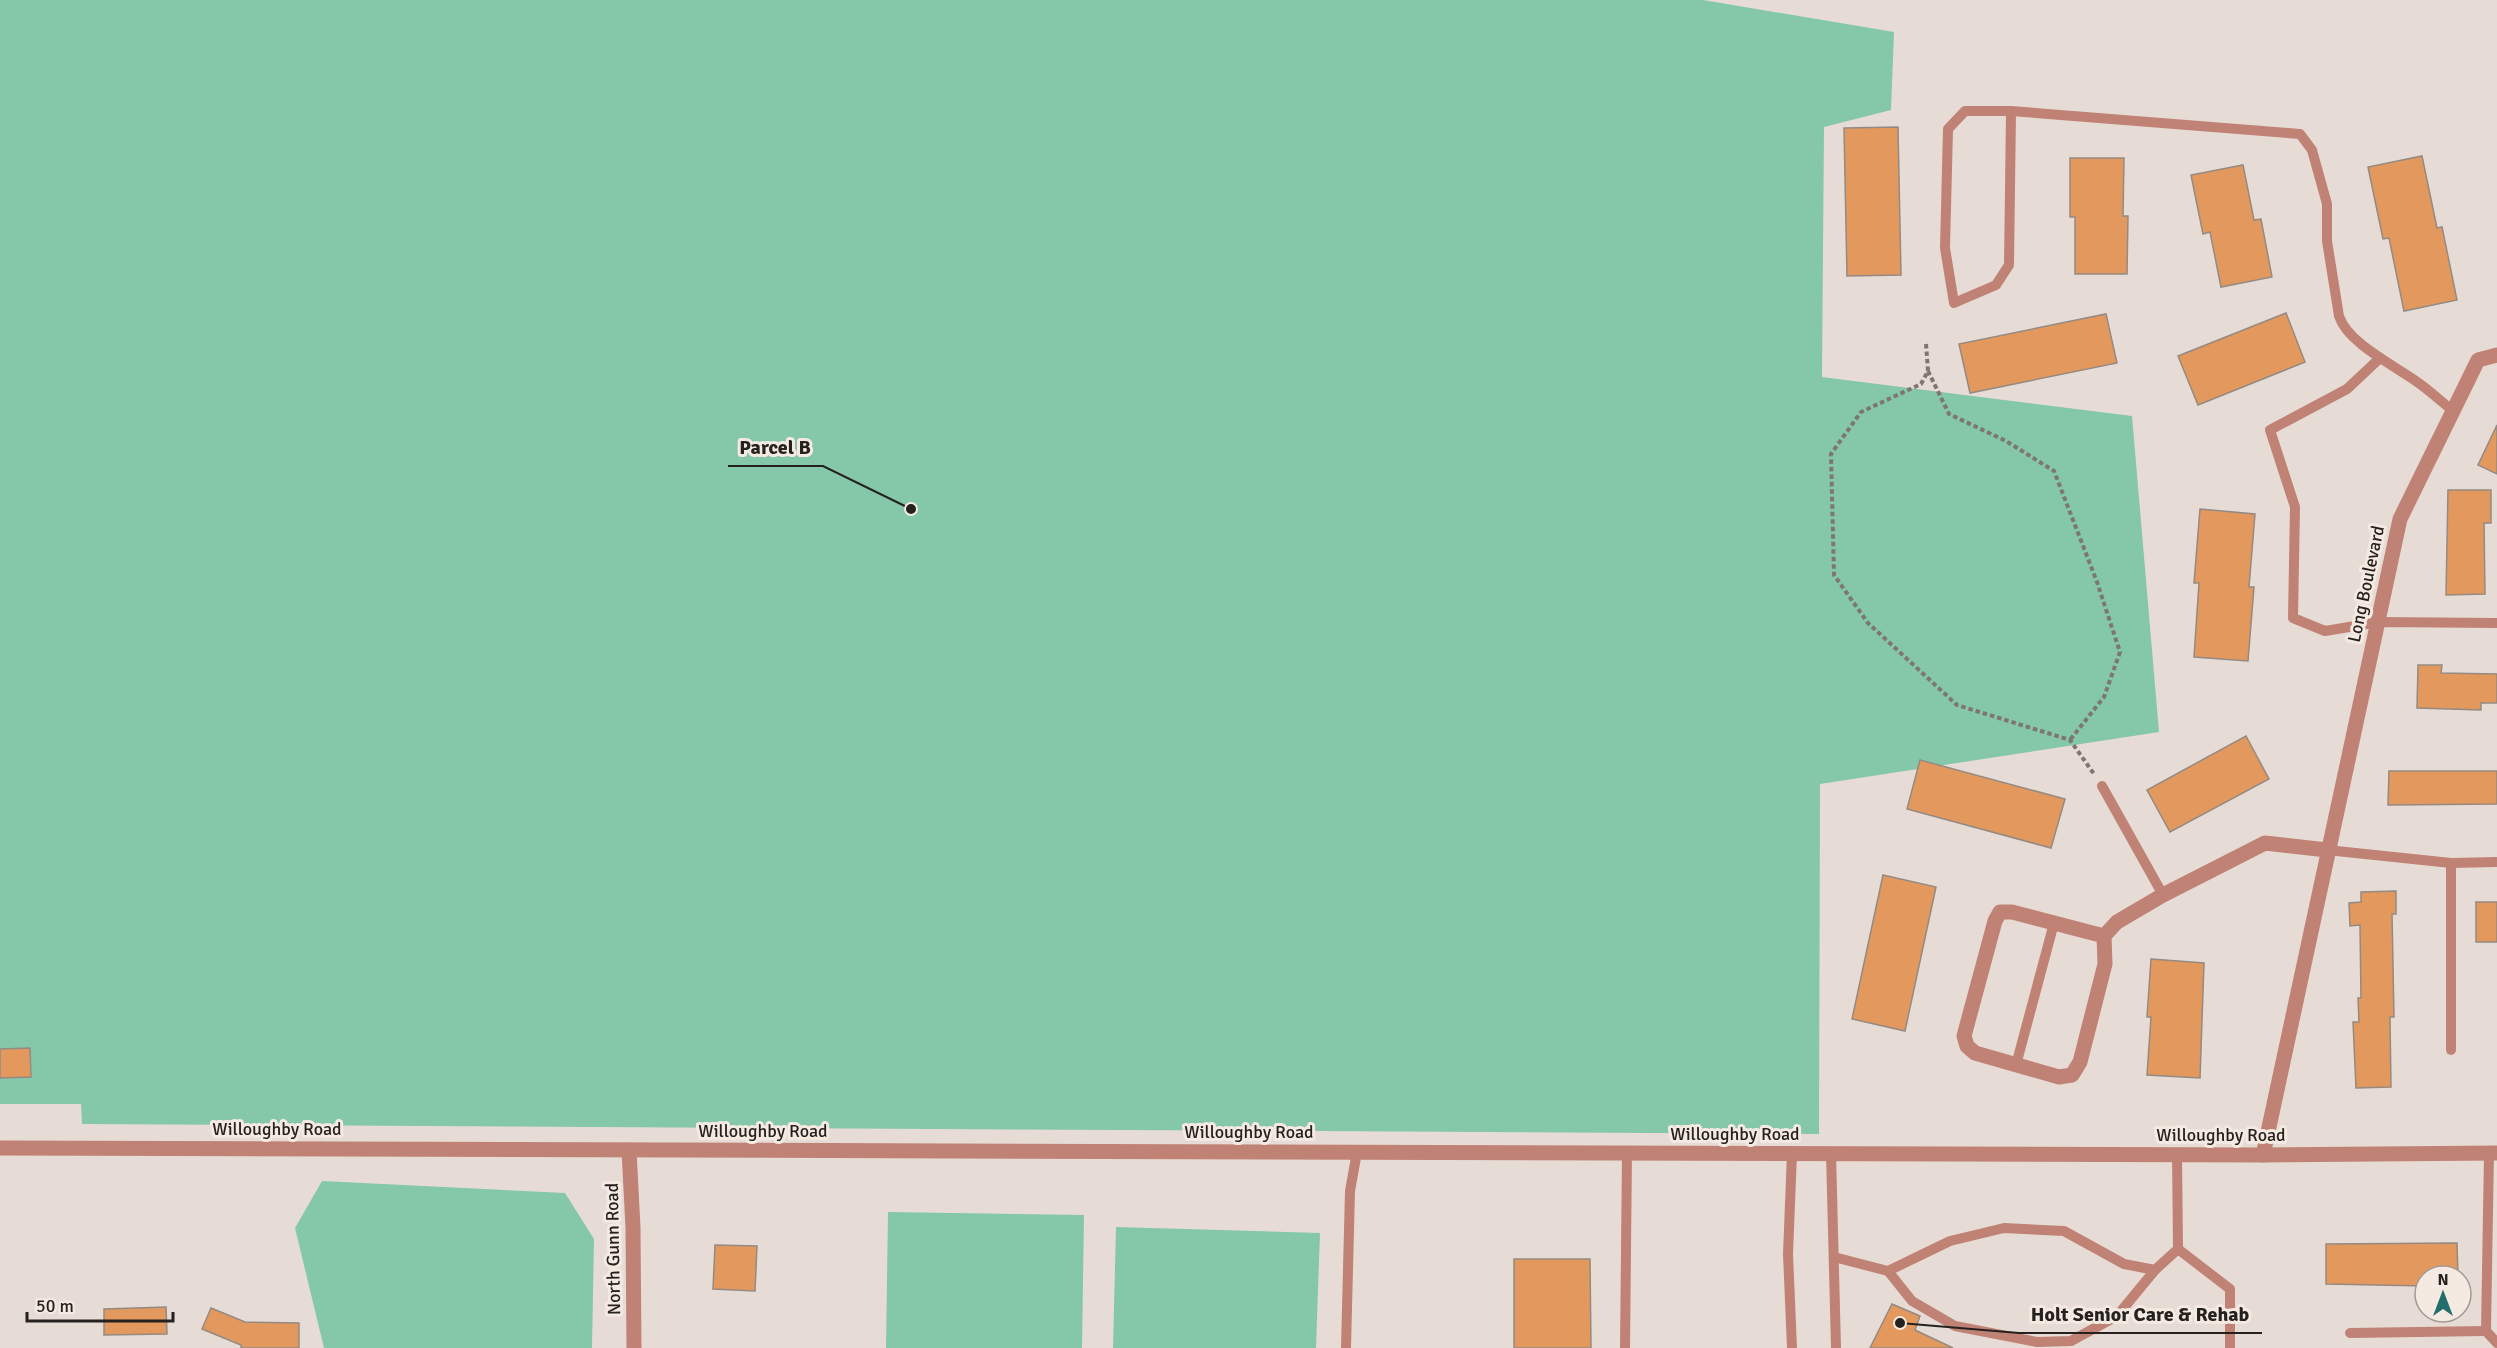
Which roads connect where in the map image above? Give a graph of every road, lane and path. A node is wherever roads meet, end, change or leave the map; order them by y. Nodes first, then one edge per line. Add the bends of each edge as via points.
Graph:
1 (2011, 111) junction
2 (1926, 344) dead end
3 (2497, 355) edge
4 (2380, 358) junction
5 (1928, 371) junction
6 (2453, 411) junction
7 (2379, 622) junction
8 (2497, 623) edge
9 (2070, 740) junction
10 (2102, 786) joint
11 (2327, 850) junction
12 (2497, 862) edge
13 (2451, 863) junction
14 (2163, 895) junction
15 (2054, 923) junction
16 (2104, 936) junction
17 (2451, 1050) dead end
18 (2016, 1065) junction
19 (0, 1148) edge
20 (629, 1150) junction
21 (1357, 1152) junction
22 (1628, 1153) junction
23 (1792, 1153) junction
24 (1831, 1153) junction
25 (2493, 1153) edge
26 (2177, 1154) junction
27 (2263, 1155) junction
28 (2178, 1249) junction
29 (1834, 1257) junction
30 (2155, 1270) junction
31 (1888, 1271) junction
32 (2486, 1331) junction
33 (2350, 1333) dead end
34 (2497, 1343) edge
35 (634, 1348) edge
36 (1346, 1348) edge
37 (1625, 1348) edge
38 (1792, 1348) edge
39 (1836, 1348) edge
40 (2230, 1348) edge

1 - 1 lane via 1965,111 1947,129 1945,249 1954,303 1996,285 2008,265
1 - 4 lane via 2300,134 2312,150 2327,204 2327,241 2338,316 2342,327
2 - 5 path
3 - 6 street, Long Boulevard via 2478,360
4 - 6 lane
4 - 7 lane via 2347,389 2270,430 2295,507 2293,618 2325,631
5 - 9 path via 1949,414 2006,441 2054,471 2076,526 2120,652 2103,697
5 - 9 path via 1921,384 1861,412 1831,454 1834,575 1868,623 1957,705
6 - 7 street, Long Boulevard via 2400,519
7 - 8 lane
7 - 11 street, Long Boulevard
9 - 10 path
10 - 14 lane
11 - 13 lane
11 - 14 street via 2265,843
11 - 27 street, Long Boulevard
12 - 13 lane
13 - 17 lane
14 - 16 street via 2117,922
15 - 16 street
15 - 18 lane
15 - 18 street via 2000,912 1964,1036 1975,1053
16 - 18 street via 2105,964 2079,1062 2072,1075 2059,1077
19 - 20 street, Willoughby Road
20 - 21 street, Willoughby Road
20 - 35 street, North Gunn Road
21 - 22 street, Willoughby Road
21 - 36 lane via 1350,1191
22 - 23 street, Willoughby Road
22 - 37 lane
23 - 24 street, Willoughby Road
23 - 38 lane via 1788,1254
24 - 26 street, Willoughby Road
24 - 29 lane
25 - 27 street, Willoughby Road
25 - 32 lane
26 - 27 street, Willoughby Road
26 - 28 lane
28 - 30 lane
28 - 40 lane via 2230,1289
29 - 31 lane
29 - 39 lane
30 - 31 lane via 2124,1264 2064,1231 2004,1228 1950,1241
30 - 31 lane via 2117,1316 2072,1341 2037,1342 1955,1326 1912,1301
32 - 33 lane
32 - 34 lane

